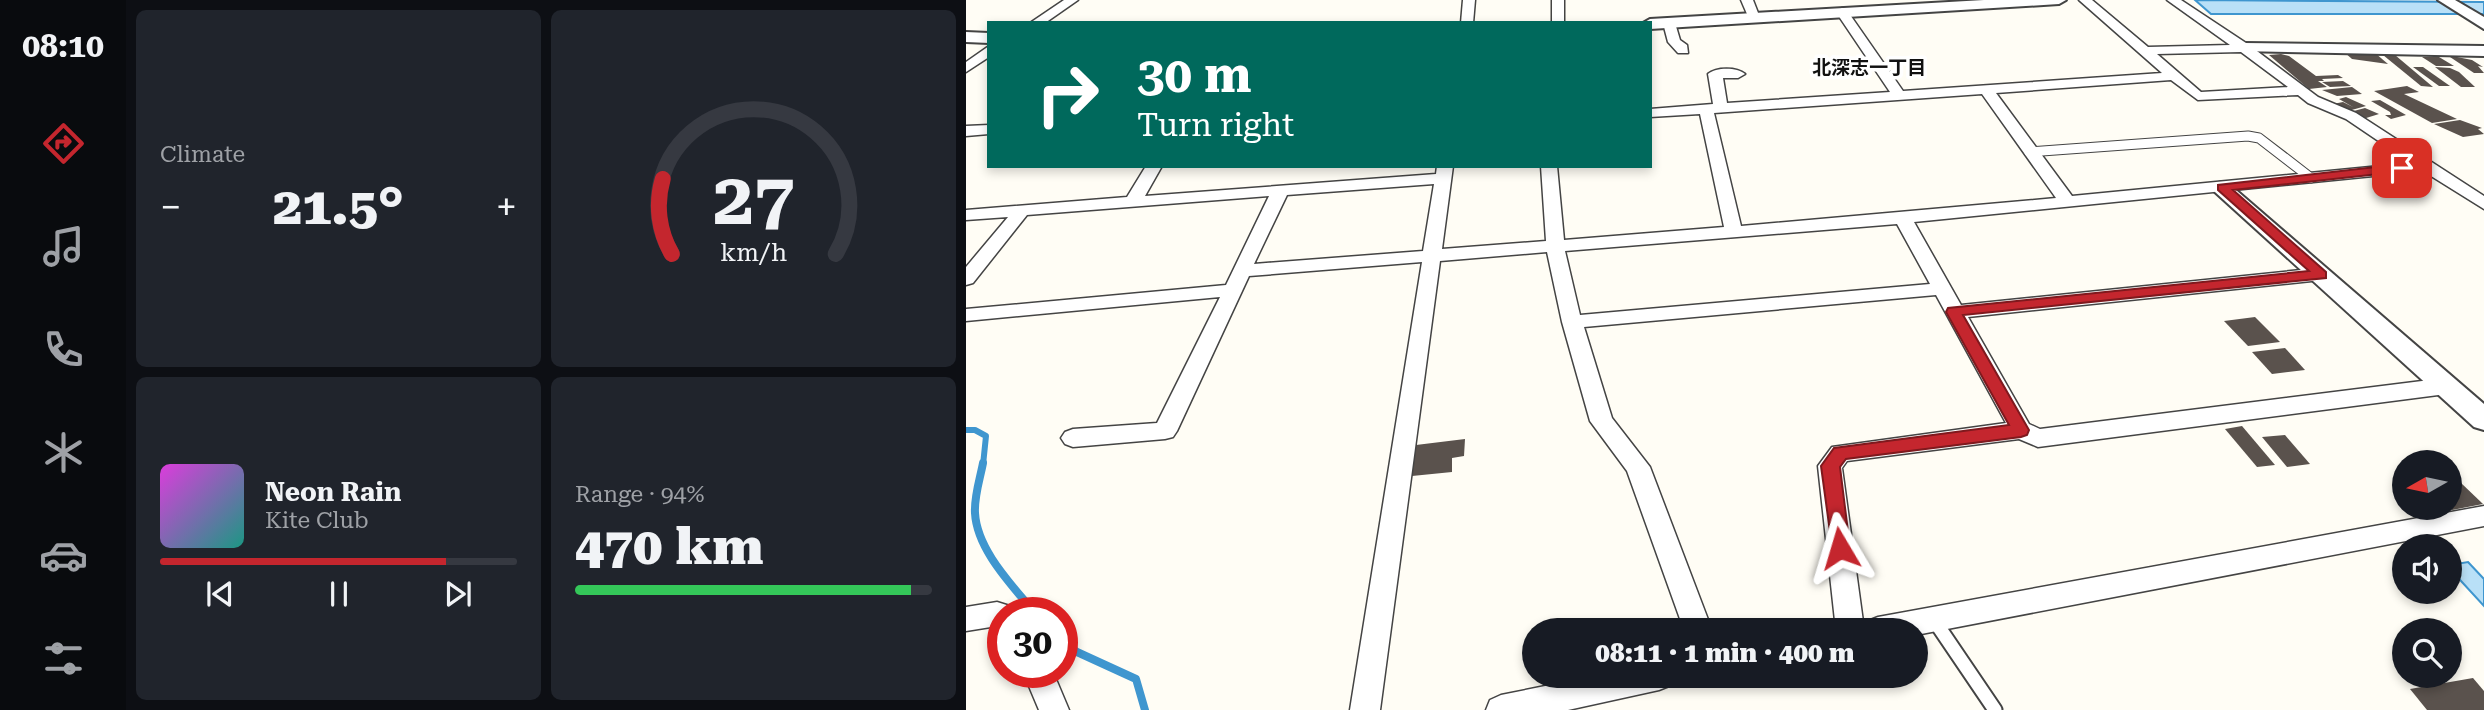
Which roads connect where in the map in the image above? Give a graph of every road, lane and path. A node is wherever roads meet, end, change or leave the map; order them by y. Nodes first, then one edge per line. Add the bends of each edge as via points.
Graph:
1 (1072, 0) edge
2 (1469, 0) edge
3 (1558, 0) edge
4 (1747, 0) edge
5 (2059, 0) edge
6 (2085, 0) edge
7 (2173, 0) edge
8 (2446, 1) edge
9 (1842, 12) junction
10 (1754, 18) junction
11 (1039, 21) edge
12 (1467, 21) edge
13 (1558, 21) edge
14 (1669, 23) junction
15 (1652, 24) edge
16 (2484, 24) edge
17 (966, 37) edge
18 (987, 38) edge
19 (2244, 48) junction
20 (1683, 50) dead end
21 (2143, 51) junction
22 (2484, 51) edge
23 (987, 52) edge
24 (966, 68) edge
25 (1738, 74) dead end
26 (2172, 76) junction
27 (1986, 89) junction
28 (2301, 91) junction
29 (1899, 95) junction
30 (1714, 108) junction
31 (1652, 113) edge
32 (987, 129) edge
33 (966, 131) edge
34 (2029, 152) junction
35 (2424, 166) junction
36 (1153, 168) edge
37 (1549, 168) edge
38 (1444, 172) edge
39 (2311, 178) junction
40 (2222, 188) junction
41 (1280, 192) junction
42 (1132, 202) junction
43 (2068, 203) junction
44 (2484, 204) edge
45 (1022, 211) junction
46 (966, 215) edge
47 (1903, 218) junction
48 (1734, 232) junction
49 (1555, 246) junction
50 (1431, 256) junction
51 (1242, 271) junction
52 (2321, 275) junction
53 (966, 279) edge
54 (1940, 289) junction
55 (1232, 290) junction
56 (1954, 312) junction
57 (966, 315) edge
58 (1572, 322) junction
59 (2464, 395) edge
60 (2484, 420) edge
61 (2021, 430) junction
62 (1073, 438) dead end
63 (2484, 516) edge
64 (987, 616) edge
65 (1694, 618) edge
66 (1849, 618) edge
67 (966, 619) edge
68 (1934, 620) junction
69 (1928, 621) edge
70 (1045, 688) edge
71 (1603, 688) edge
72 (1054, 710) edge
73 (1365, 710) edge
74 (1501, 710) edge
75 (1995, 710) edge

1 - 11 street
2 - 12 street
3 - 13 street
4 - 10 street
5 - 9 street
6 - 21 street
7 - 19 street
8 - 16 street
9 - 10 street
9 - 29 street
10 - 14 street
14 - 15 street
14 - 20 street via 1674,42
17 - 18 street
19 - 21 street
19 - 22 street
19 - 28 street
21 - 26 street
23 - 24 street
25 - 30 street via 1715,74
26 - 27 street
26 - 28 street via 2198,96
27 - 29 street
27 - 34 street
28 - 35 street via 2351,117
29 - 30 street
30 - 31 street
30 - 48 street
32 - 33 street
34 - 39 lane via 2248,136 2259,138
34 - 43 street
35 - 39 street
35 - 44 street
36 - 42 street
37 - 49 street
38 - 41 street
38 - 50 street
39 - 40 street
40 - 43 street
40 - 52 street
41 - 42 street
41 - 51 street
42 - 45 street
43 - 47 street
45 - 46 street
45 - 53 street
47 - 48 street
47 - 54 street
48 - 49 street
49 - 50 street
49 - 58 street
50 - 51 street
50 - 73 street
51 - 55 street
52 - 56 street
52 - 59 street
54 - 56 street
54 - 58 street
55 - 57 street
55 - 62 street via 1164,431
56 - 61 street
58 - 65 street via 1601,421 1638,467
59 - 60 street
59 - 61 street via 2038,438
61 - 66 street via 1840,453 1830,466
63 - 68 street
64 - 67 street
68 - 69 street
68 - 75 lane
70 - 72 street
71 - 74 street

